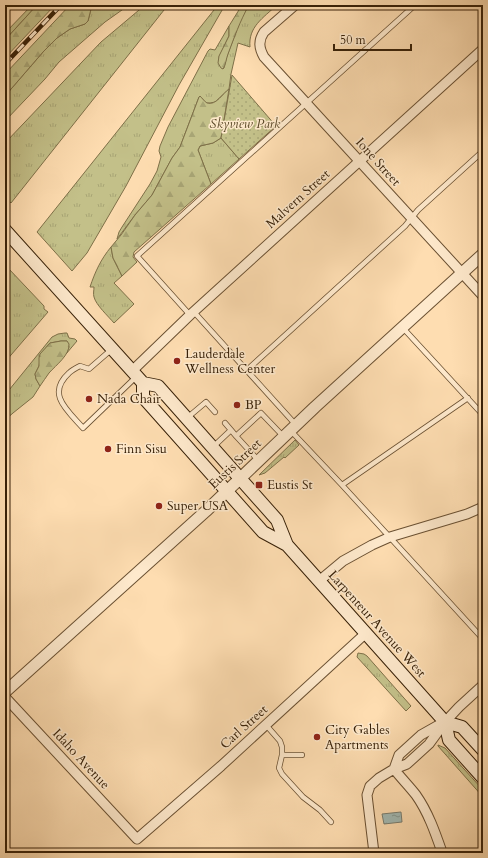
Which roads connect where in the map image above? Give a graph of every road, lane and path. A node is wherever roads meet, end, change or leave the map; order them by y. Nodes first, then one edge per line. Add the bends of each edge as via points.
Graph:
1 (295, 5) edge
2 (415, 5) edge
3 (483, 49) edge
4 (306, 104) junction
5 (483, 151) edge
6 (359, 161) junction
7 (412, 218) junction
8 (5, 230) edge
9 (483, 254) edge
10 (462, 273) junction
11 (483, 296) edge
12 (192, 314) junction
13 (403, 327) junction
14 (112, 349) junction
15 (247, 370) junction
16 (137, 377) junction
17 (468, 398) junction
18 (215, 412) dead end
19 (483, 415) edge
20 (187, 418) junction
21 (225, 423) dead end
22 (231, 430) junction
23 (290, 431) junction
24 (236, 436) junction
25 (212, 447) junction
26 (259, 461) junction
27 (240, 479) junction
28 (342, 485) junction
29 (226, 492) junction
30 (483, 507) edge
31 (390, 537) junction
32 (287, 545) junction
33 (319, 581) junction
34 (366, 633) junction
35 (483, 639) edge
36 (483, 685) edge
37 (5, 692) edge
38 (5, 696) edge
39 (445, 722) junction
40 (266, 725) junction
41 (483, 750) edge
42 (282, 755) junction
43 (302, 755) dead end
44 (394, 769) junction
45 (483, 778) edge
46 (331, 822) dead end
47 (137, 839) joint
48 (374, 853) edge
49 (442, 853) edge

1 - 4 street, Ione Street via 264,32 259,43 264,57
2 - 4 lane
3 - 6 street, Malvern Street
4 - 6 street, Ione Street
4 - 12 lane via 137,256
5 - 7 lane
6 - 7 street, Ione Street
6 - 12 street, Malvern Street
7 - 10 street, Ione Street
7 - 15 lane
8 - 14 main road, Larpenteur Avenue West
9 - 10 street, Eustis Street
10 - 11 street, Ione Street
10 - 13 street, Eustis Street
12 - 15 lane
12 - 16 street, Malvern Street
13 - 17 lane
13 - 23 street, Eustis Street
14 - 16 main road, Larpenteur Avenue West
14 - 16 lane via 90,369 80,366 69,373 58,390 59,399 83,428
15 - 23 lane
16 - 20 main road, Larpenteur Avenue West via 158,386
16 - 29 main road, Larpenteur Avenue West via 143,397
17 - 19 lane
17 - 28 lane
18 - 20 lane via 206,402
20 - 25 main road, Larpenteur Avenue West
21 - 22 lane
22 - 24 lane
22 - 25 lane
23 - 24 lane via 262,413
23 - 26 street, Eustis Street
23 - 28 lane
24 - 26 lane
25 - 27 main road, Larpenteur Avenue West
26 - 27 street, Eustis Street
27 - 29 street, Eustis Street
27 - 32 main road, Larpenteur Avenue West via 277,520
28 - 31 lane
29 - 32 main road, Larpenteur Avenue West via 263,532
29 - 37 street, Eustis Street
30 - 31 street
31 - 33 street via 346,559
31 - 35 lane
32 - 33 main road, Larpenteur Avenue West
33 - 34 main road, Larpenteur Avenue West
34 - 39 main road, Larpenteur Avenue West
34 - 40 street, Carl Street
36 - 39 street
38 - 47 street, Idaho Avenue
39 - 41 main road, Larpenteur Avenue West via 462,727
39 - 44 street via 429,744 407,764
39 - 45 main road, Larpenteur Avenue West via 449,740
40 - 42 lane via 280,741
40 - 47 street, Carl Street
42 - 43 lane
42 - 46 lane via 279,768 282,774
44 - 48 street via 370,786 367,795
44 - 49 street via 416,795 435,832

